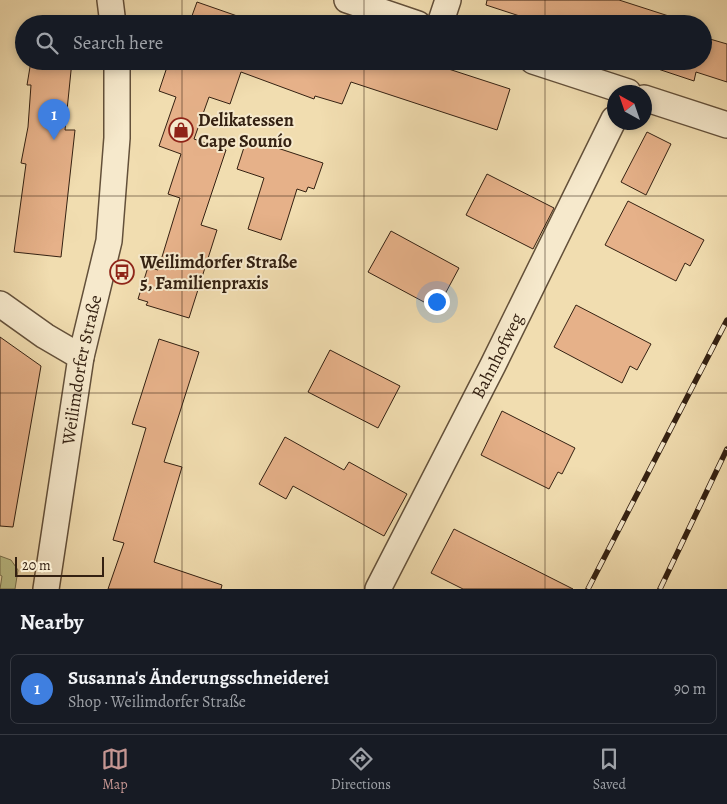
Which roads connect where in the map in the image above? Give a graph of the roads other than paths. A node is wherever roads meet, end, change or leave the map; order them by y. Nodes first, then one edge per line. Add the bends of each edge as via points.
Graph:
1 (110, 0) edge
2 (347, 0) edge
3 (448, 0) edge
4 (112, 15) edge
5 (391, 15) edge
6 (443, 15) edge
7 (117, 70) edge
8 (560, 70) edge
9 (607, 85) edge
10 (652, 101) edge
11 (727, 125) edge
12 (609, 130) edge
13 (0, 304) edge
14 (81, 357) junction
15 (46, 589) edge
16 (378, 589) edge

1 - 4 street
2 - 5 street
3 - 6 street
7 - 14 street, Weilimdorfer Straße via 117,138 109,241
8 - 9 street
10 - 11 street
12 - 16 street, Bahnhofweg via 498,356
13 - 14 street
14 - 15 street, Weilimdorfer Straße

